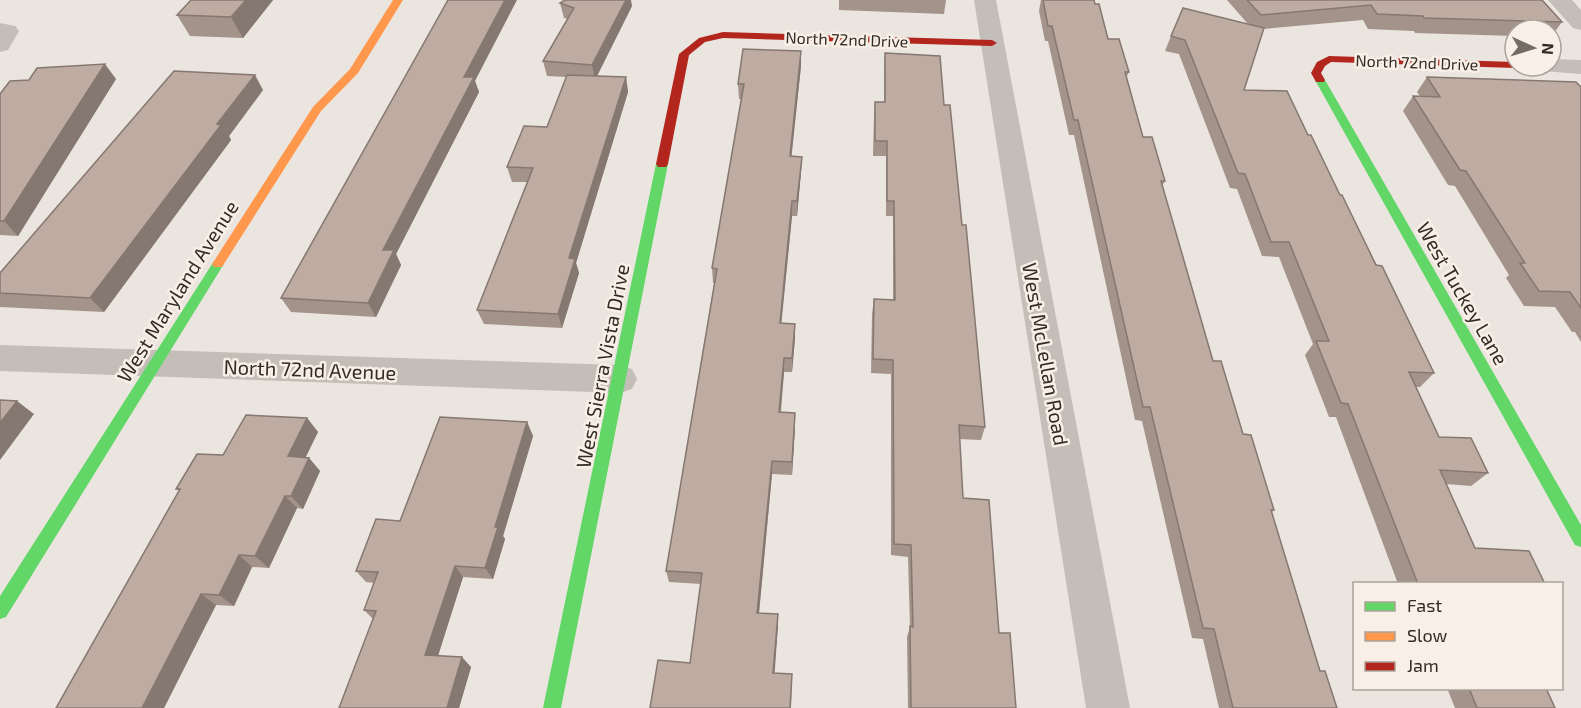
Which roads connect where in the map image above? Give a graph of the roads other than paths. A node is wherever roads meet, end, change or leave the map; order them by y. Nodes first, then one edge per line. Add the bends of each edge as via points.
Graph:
1 (398, 0) edge
2 (985, 0) edge
3 (1559, 0) edge
4 (1581, 23) edge
5 (702, 40) joint
6 (992, 43) junction
7 (1321, 64) joint
8 (1503, 65) edge
9 (1563, 66) edge
10 (1581, 67) edge
11 (0, 358) edge
12 (154, 364) junction
13 (620, 379) junction
14 (1581, 540) edge
15 (0, 611) edge
16 (552, 708) edge
17 (1108, 708) edge

1 - 12 street, West Maryland Avenue via 354,71 317,109
2 - 6 street, West McLellan Road
3 - 4 street
5 - 6 street, North 72nd Drive via 723,35
5 - 13 street, West Sierra Vista Drive via 684,54
6 - 17 street, West McLellan Road
7 - 8 street, North 72nd Drive via 1329,60
7 - 14 street, West Tuckey Lane via 1316,73
9 - 10 street
11 - 12 street, North 72nd Avenue
12 - 13 street, North 72nd Avenue
12 - 15 street, West Maryland Avenue
13 - 16 street, West Sierra Vista Drive

